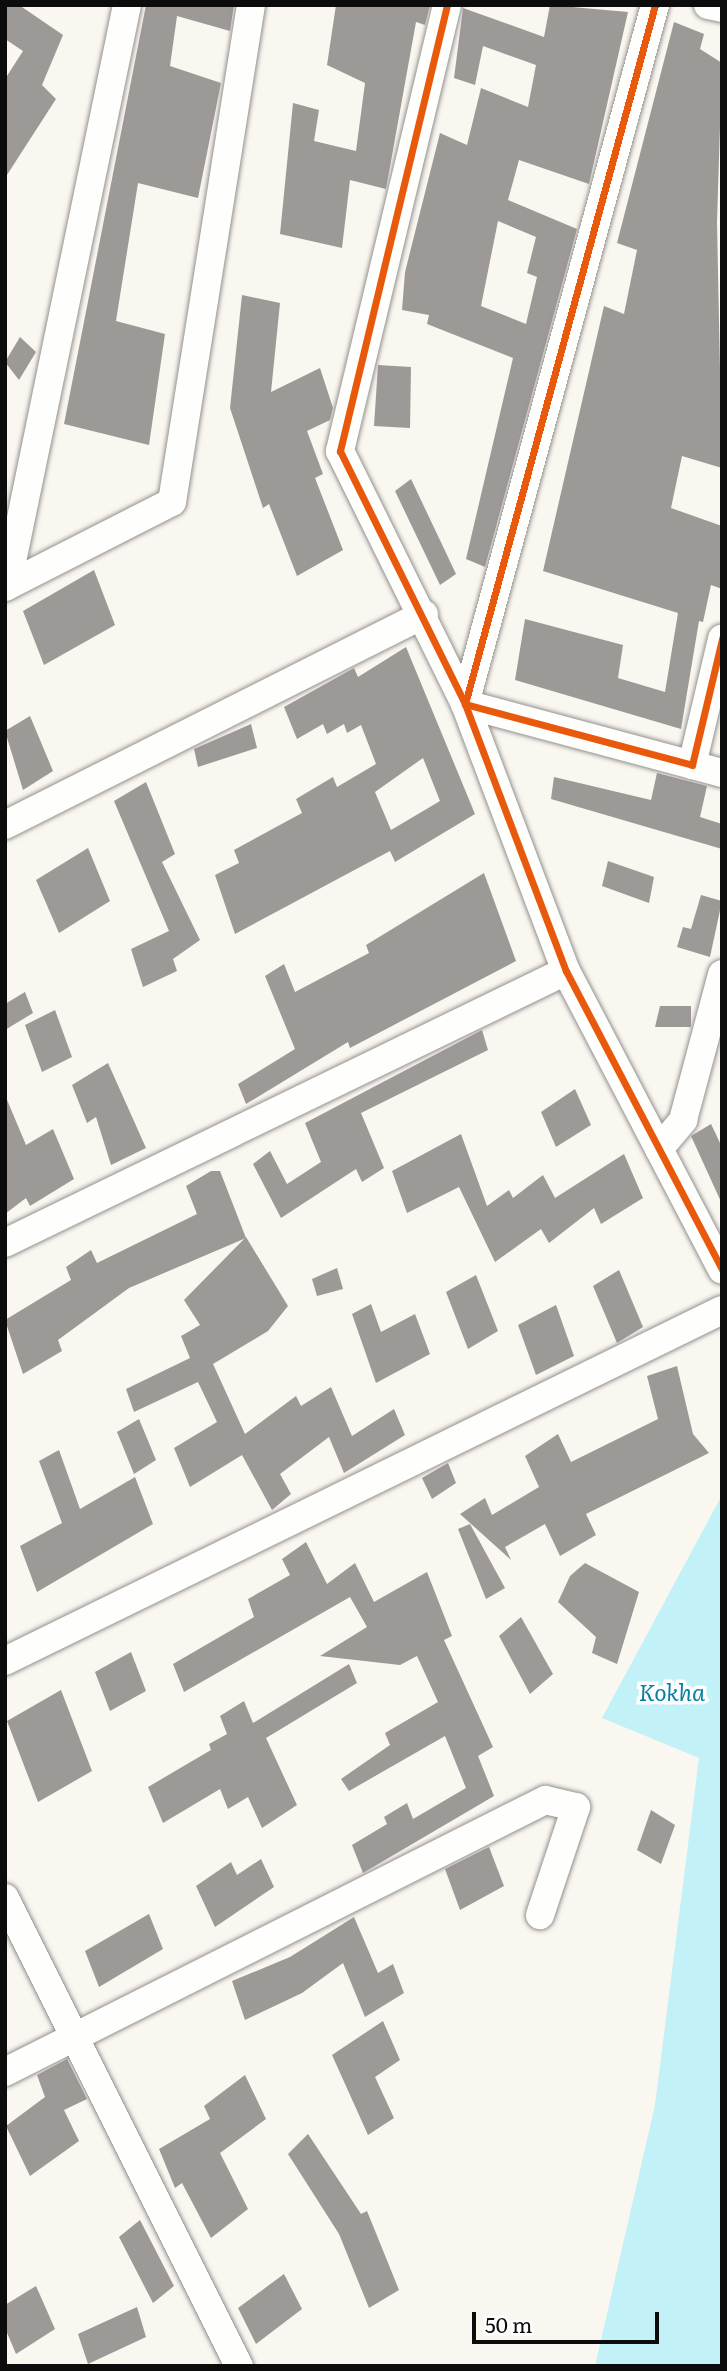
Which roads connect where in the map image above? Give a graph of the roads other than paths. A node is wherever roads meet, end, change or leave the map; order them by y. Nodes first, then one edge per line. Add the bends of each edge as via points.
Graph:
1 (127, 5) edge
2 (251, 5) edge
3 (447, 5) edge
4 (655, 5) edge
5 (708, 5) edge
6 (722, 8) edge
7 (6, 586) edge
8 (424, 614) junction
9 (722, 639) edge
10 (465, 705) junction
11 (692, 765) junction
12 (722, 773) edge
13 (5, 825) edge
14 (566, 971) junction
15 (722, 974) edge
16 (659, 1149) junction
17 (5, 1243) edge
18 (722, 1270) edge
19 (722, 1310) edge
20 (5, 1661) edge
21 (5, 1898) edge
22 (540, 1915) dead end
23 (78, 2033) junction
24 (5, 2072) edge
25 (239, 2366) edge

1 - 7 street
2 - 7 street via 172,502
3 - 8 street via 340,452
4 - 10 street
5 - 6 street
8 - 10 street
8 - 13 street
9 - 11 street
10 - 11 street
10 - 14 street
11 - 12 street
14 - 16 street
14 - 17 street
15 - 16 street via 684,1120
16 - 18 street
19 - 20 street
21 - 23 street
22 - 23 street via 576,1807 545,1800
23 - 24 street
23 - 25 street

